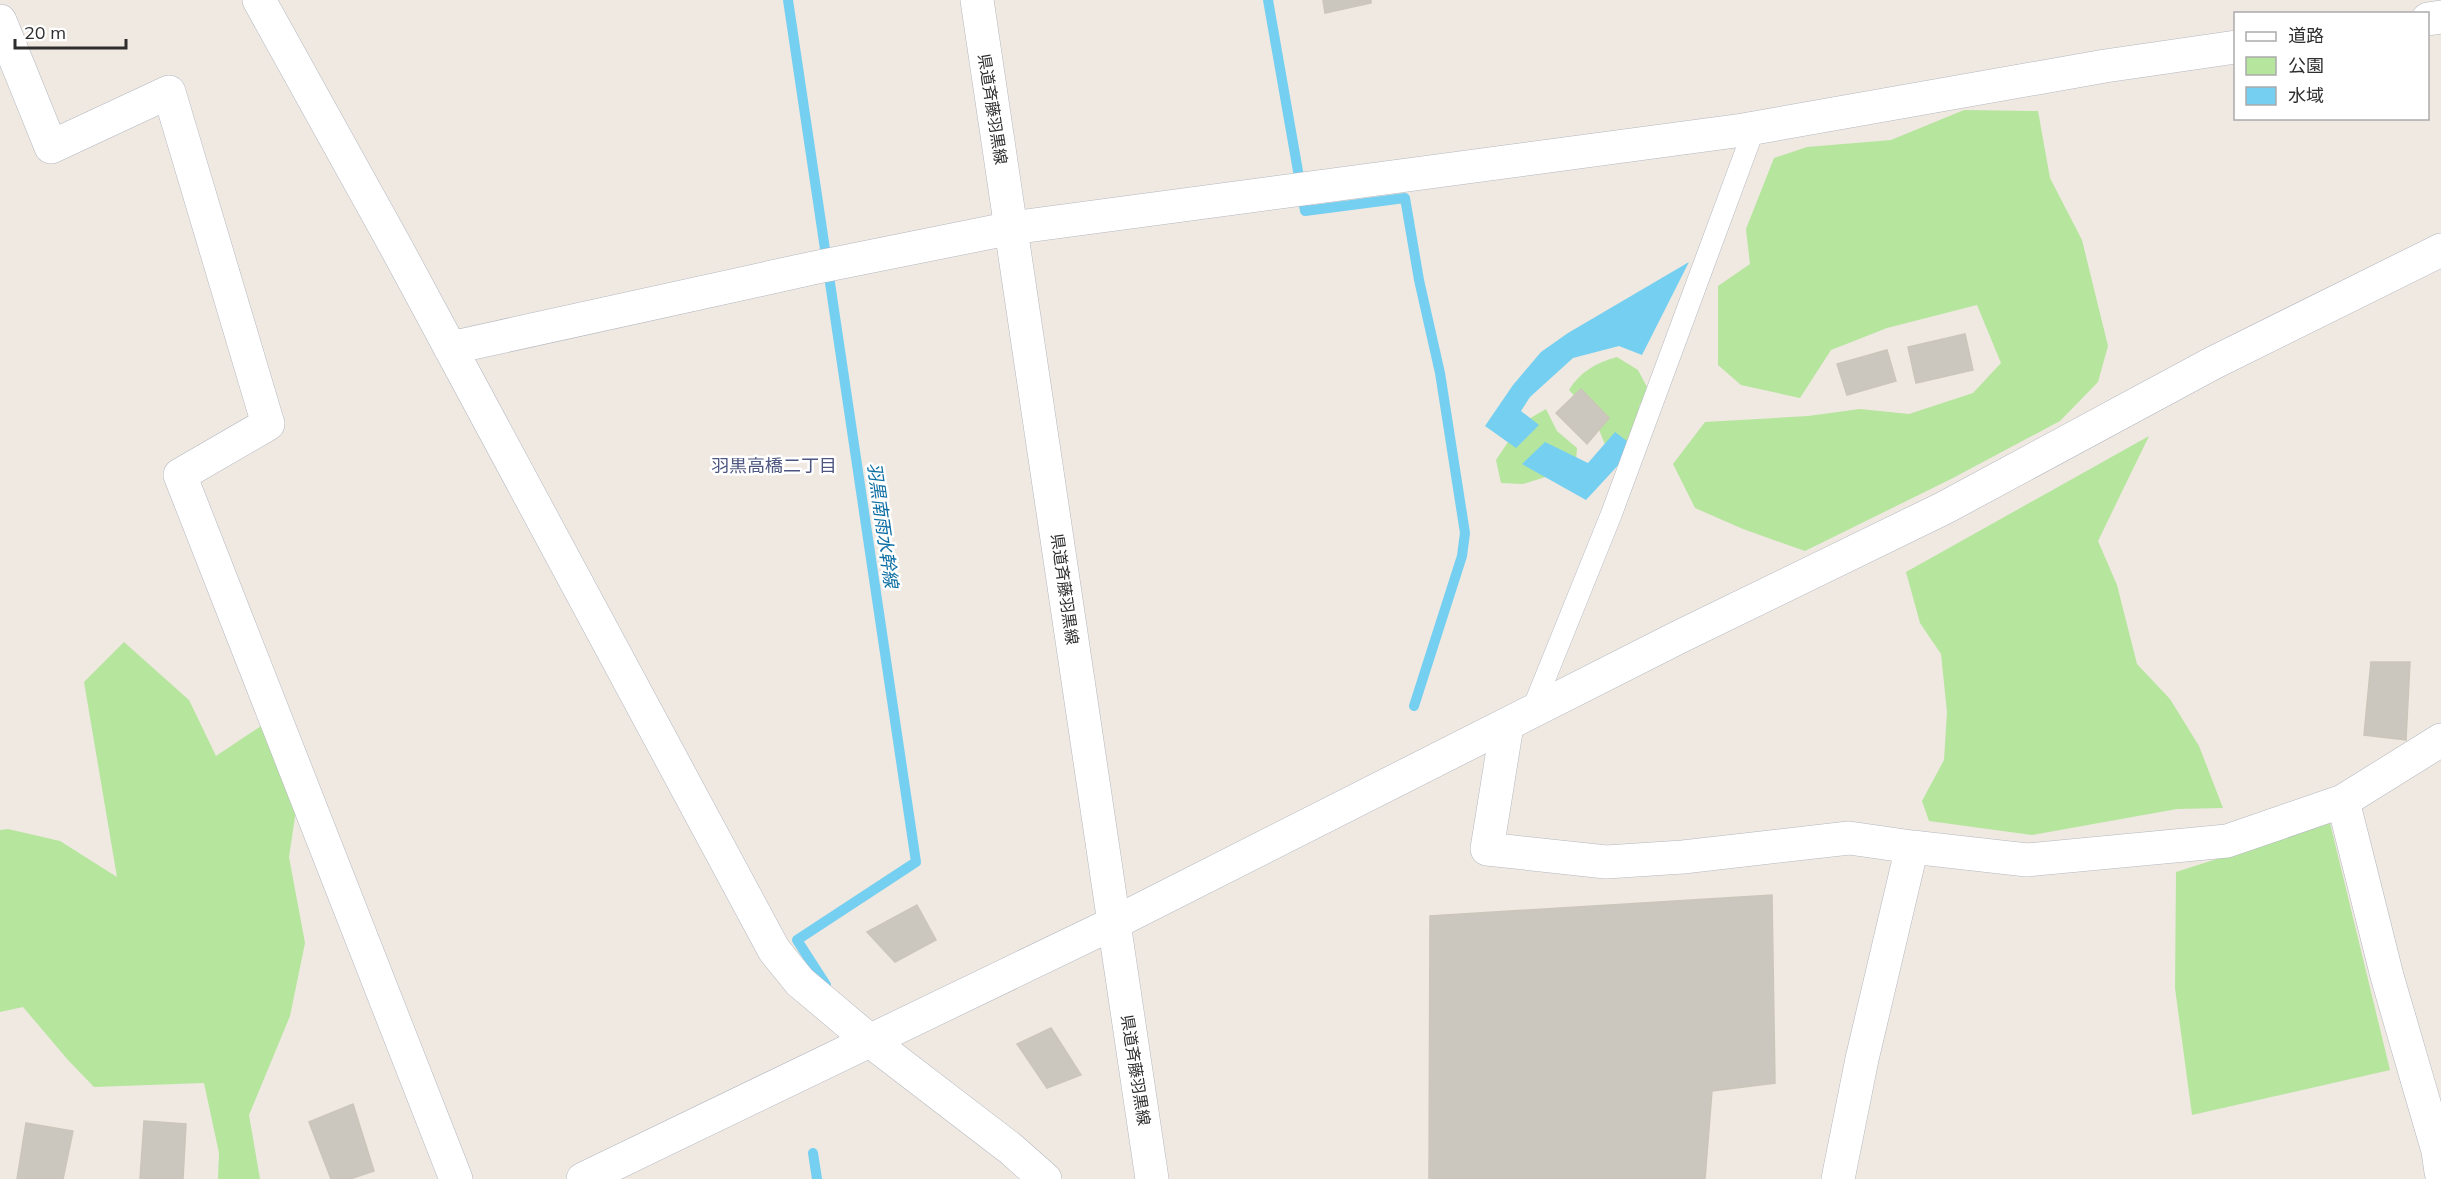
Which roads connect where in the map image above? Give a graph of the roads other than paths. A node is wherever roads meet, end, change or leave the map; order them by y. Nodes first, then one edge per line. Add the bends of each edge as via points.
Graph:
1 (259, 0) edge
2 (977, 0) edge
3 (0, 21) edge
4 (2234, 47) edge
5 (1754, 129) junction
6 (1012, 228) junction
7 (2441, 249) edge
8 (450, 348) junction
9 (1519, 719) junction
10 (2441, 740) edge
11 (2343, 801) junction
12 (1912, 848) junction
13 (1114, 923) junction
14 (869, 1040) junction
15 (2441, 1172) edge
16 (456, 1179) edge
17 (583, 1179) edge
18 (1045, 1179) edge
19 (1152, 1179) edge
20 (1838, 1179) edge

1 - 8 street
2 - 6 street, 県道斉藤羽黒線
3 - 16 street via 51,147 169,92 268,424 180,475
4 - 5 street via 2105,66
5 - 6 street
5 - 9 lane via 1611,515
6 - 8 street
6 - 13 street, 県道斉藤羽黒線
7 - 9 street via 2213,363 1944,508
8 - 14 street via 774,951 800,982
9 - 12 street via 1487,849 1606,862 1849,838
9 - 13 street
10 - 11 street
11 - 12 street via 2227,841 2026,860
11 - 15 street
12 - 20 street
13 - 14 street
13 - 19 street, 県道斉藤羽黒線
14 - 17 street
14 - 18 street

